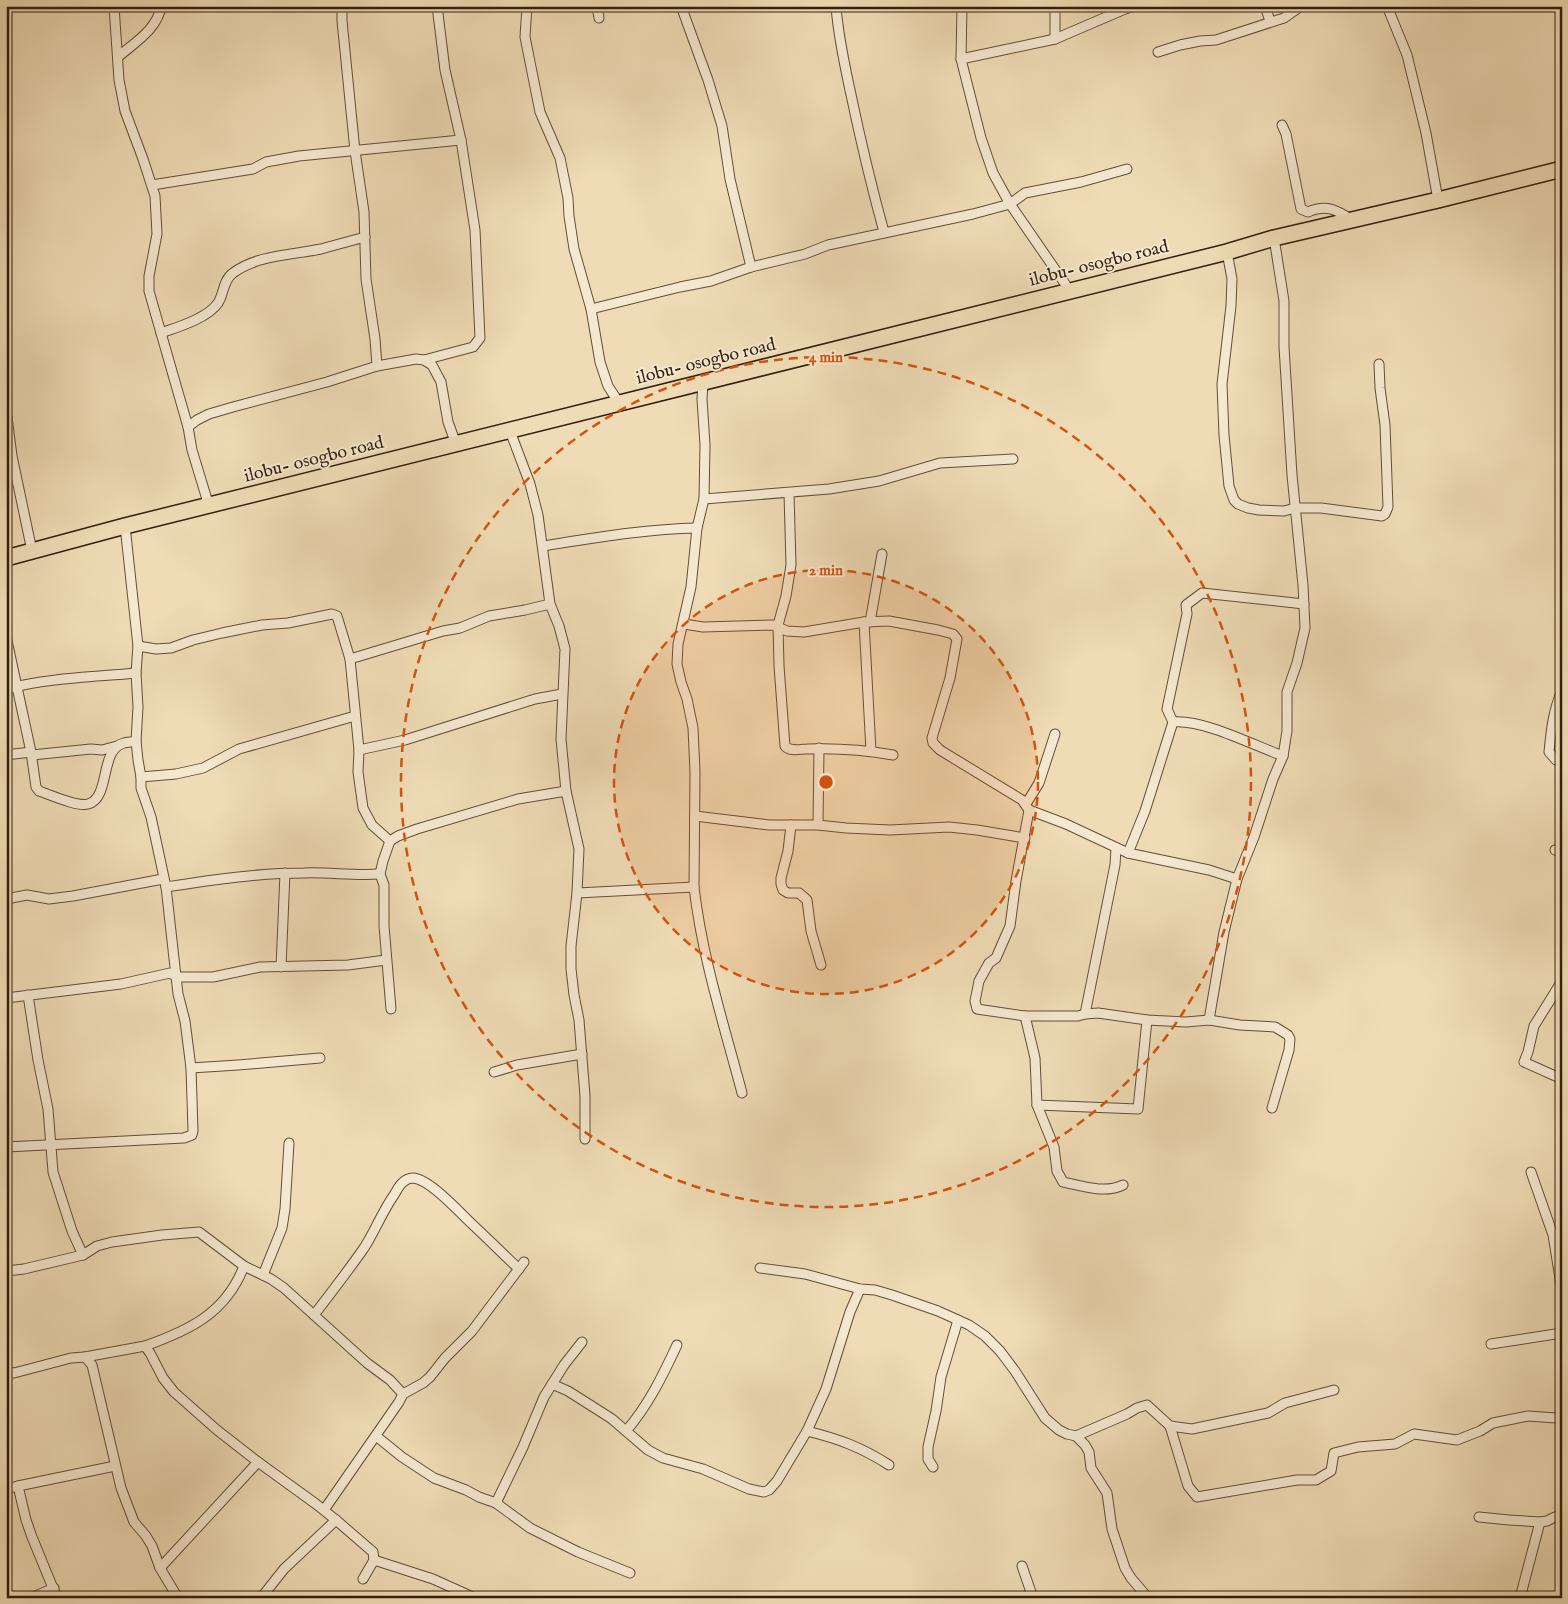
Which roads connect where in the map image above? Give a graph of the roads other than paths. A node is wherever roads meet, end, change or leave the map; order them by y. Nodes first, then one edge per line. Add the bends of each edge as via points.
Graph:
1 (114, 6) edge
2 (161, 6) edge
3 (342, 6) edge
4 (437, 6) edge
5 (527, 6) edge
6 (597, 6) edge
7 (681, 6) edge
8 (836, 6) edge
9 (962, 6) edge
10 (1055, 6) edge
11 (1134, 6) edge
12 (1265, 6) edge
13 (1301, 6) edge
14 (1387, 6) edge
15 (599, 18) dead end
16 (1270, 21) junction
17 (1055, 39) junction
18 (1158, 52) dead end
19 (118, 57) junction
20 (961, 59) junction
21 (1282, 125) dead end
22 (461, 140) junction
23 (355, 151) junction
24 (1127, 169) dead end
25 (1562, 169) edge
26 (152, 185) junction
27 (1438, 200) junction
28 (1010, 204) junction
29 (1352, 221) junction
30 (884, 232) junction
31 (365, 237) junction
32 (1274, 238) junction
33 (1227, 252) junction
34 (751, 267) junction
35 (1070, 290) junction
36 (590, 309) junction
37 (161, 333) junction
38 (424, 360) junction
39 (1379, 364) dead end
40 (377, 366) junction
41 (703, 383) junction
42 (619, 403) junction
43 (6, 409) edge
44 (188, 427) junction
45 (510, 431) junction
46 (456, 444) junction
47 (9, 456) edge
48 (1013, 459) dead end
49 (789, 493) junction
50 (704, 499) junction
51 (209, 506) junction
52 (1295, 508) junction
53 (1284, 512) junction
54 (1296, 520) junction
55 (125, 526) junction
56 (697, 528) junction
57 (543, 546) junction
58 (32, 551) junction
59 (882, 554) dead end
60 (6, 558) edge
61 (550, 604) junction
62 (1304, 604) junction
63 (867, 622) junction
64 (684, 624) junction
65 (778, 626) junction
66 (6, 636) edge
67 (138, 646) junction
68 (350, 659) junction
69 (136, 673) junction
70 (18, 686) junction
71 (6, 689) edge
72 (1562, 691) edge
73 (562, 694) junction
74 (355, 716) junction
75 (1173, 722) junction
76 (1055, 734) dead end
77 (136, 741) junction
78 (117, 746) junction
79 (819, 748) junction
80 (359, 750) junction
81 (871, 752) junction
82 (31, 753) junction
83 (6, 755) edge
84 (894, 755) dead end
85 (1283, 756) junction
86 (1562, 760) edge
87 (141, 777) junction
88 (566, 791) junction
89 (1028, 807) junction
90 (695, 816) junction
91 (791, 825) junction
92 (818, 825) junction
93 (1025, 838) junction
94 (390, 841) junction
95 (1116, 848) junction
96 (1128, 853) junction
97 (285, 873) junction
98 (380, 874) junction
99 (1237, 878) junction
100 (165, 883) junction
101 (694, 887) junction
102 (577, 893) junction
103 (6, 899) edge
104 (386, 960) junction
105 (821, 965) dead end
106 (281, 967) junction
107 (177, 977) junction
108 (1562, 981) edge
109 (28, 995) junction
110 (6, 998) edge
111 (391, 1009) dead end
112 (1085, 1014) junction
113 (1025, 1016) junction
114 (1147, 1020) junction
115 (1209, 1020) junction
116 (582, 1054) junction
117 (320, 1058) dead end
118 (191, 1068) junction
119 (494, 1072) dead end
120 (1562, 1079) edge
121 (742, 1093) dead end
122 (1037, 1105) junction
123 (1272, 1108) dead end
124 (585, 1139) dead end
125 (289, 1143) dead end
126 (50, 1145) junction
127 (6, 1147) edge
128 (1531, 1172) dead end
129 (1124, 1185) dead end
130 (82, 1255) junction
131 (244, 1266) junction
132 (760, 1268) dead end
133 (6, 1271) edge
134 (263, 1275) junction
135 (860, 1289) junction
136 (1562, 1291) edge
137 (314, 1315) junction
138 (958, 1320) junction
139 (1562, 1333) edge
140 (582, 1342) dead end
141 (1491, 1344) dead end
142 (677, 1345) dead end
143 (145, 1346) junction
144 (85, 1357) junction
145 (7, 1371) edge
146 (552, 1384) junction
147 (1334, 1390) dead end
148 (403, 1394) junction
149 (1562, 1417) edge
150 (1170, 1426) junction
151 (626, 1431) junction
152 (807, 1431) junction
153 (376, 1436) junction
154 (1076, 1436) junction
155 (258, 1462) junction
156 (889, 1465) dead end
157 (115, 1466) junction
158 (933, 1467) dead end
159 (18, 1486) junction
160 (6, 1489) edge
161 (496, 1503) junction
162 (324, 1510) junction
163 (1562, 1515) edge
164 (1478, 1517) dead end
165 (336, 1520) junction
166 (1540, 1522) junction
167 (374, 1560) junction
168 (1022, 1566) dead end
169 (160, 1568) junction
170 (630, 1573) dead end
171 (363, 1579) dead end
172 (54, 1588) junction
173 (31, 1598) edge
174 (57, 1598) edge
175 (178, 1598) edge
176 (261, 1598) edge
177 (475, 1598) edge
178 (1032, 1598) edge
179 (1148, 1598) edge
180 (1520, 1598) edge

1 - 19 street
2 - 19 street via 153,26
3 - 23 street
4 - 22 street via 445,70
5 - 36 street via 525,38 540,112 560,158 574,249
6 - 15 street
7 - 34 street via 722,126 730,179
8 - 30 street via 853,105
9 - 20 street
10 - 17 street
11 - 17 street
12 - 16 street
13 - 16 street via 1284,18
14 - 27 street via 1407,55
16 - 18 street via 1216,40 1200,40
17 - 20 street
19 - 26 street via 125,111
20 - 28 street via 993,173
21 - 29 street via 1301,209 1308,212 1336,209
22 - 23 street
22 - 38 street via 475,230 480,338 474,347
23 - 26 street via 299,156 266,162 253,169
23 - 31 street
24 - 28 street via 1025,193
25 - 27 main road, ilobu- osogbo road
26 - 37 street via 157,234 149,290
27 - 29 main road, ilobu- osogbo road
28 - 30 street
28 - 35 street
29 - 32 main road, ilobu- osogbo road
30 - 34 street
31 - 37 street via 244,266 228,278 218,302 206,314
31 - 40 street via 366,279
32 - 33 main road, ilobu- osogbo road
32 - 52 street via 1284,301
33 - 35 main road, ilobu- osogbo road
33 - 53 street via 1232,279 1222,384 1231,494 1238,504 1248,508
34 - 36 street via 711,281
35 - 41 main road, ilobu- osogbo road
36 - 42 street via 600,362 608,386
37 - 44 street
38 - 40 street
38 - 46 street via 432,365 441,382 448,422
39 - 52 street via 1388,507 1385,514 1374,516 1335,509
40 - 44 street via 233,407 197,420
41 - 42 main road, ilobu- osogbo road
41 - 50 street
42 - 45 main road, ilobu- osogbo road
43 - 47 street
44 - 51 street
45 - 46 main road, ilobu- osogbo road
45 - 57 street via 530,484
46 - 51 main road, ilobu- osogbo road
47 - 58 street
48 - 49 street via 940,463 880,481
49 - 50 street
49 - 65 street via 791,564
50 - 56 street
51 - 55 main road, ilobu- osogbo road
52 - 53 street
52 - 54 street
53 - 54 street
54 - 62 street
55 - 58 main road, ilobu- osogbo road
55 - 67 street
56 - 57 street via 632,532
56 - 64 street
57 - 61 street
58 - 60 main road, ilobu- osogbo road
59 - 63 street
61 - 68 street via 490,616 460,628
61 - 73 street via 565,649
62 - 75 street via 1202,593 1186,605 1187,614 1167,709
62 - 85 street via 1305,628 1287,692
63 - 65 street via 804,632 787,631
63 - 81 street
63 - 89 street via 889,621 956,636 950,678 933,744 1022,800
64 - 65 street via 703,627
64 - 90 street via 677,664 693,728
65 - 79 street via 785,746 791,749
66 - 70 street
67 - 68 street via 171,648 222,633 332,614 339,618
67 - 69 street
68 - 74 street
69 - 70 street
69 - 77 street
70 - 71 street
70 - 82 street
72 - 86 street via 1557,702 1549,752 1556,760
73 - 80 street via 535,699 405,740
73 - 88 street via 561,739
74 - 80 street
74 - 87 street via 239,749 203,768
75 - 85 street via 1208,727
75 - 96 street
76 - 89 street
77 - 78 street
77 - 87 street
78 - 82 street via 102,750
78 - 82 street via 109,760 101,792 88,804 78,804 39,791
79 - 81 street
79 - 92 street
80 - 94 street via 358,772 363,808 372,825
81 - 84 street
82 - 83 street
85 - 99 street
87 - 100 street
88 - 94 street via 518,799 418,829
88 - 102 street via 579,849
89 - 93 street
89 - 95 street
90 - 91 street
90 - 101 street
91 - 92 street
91 - 105 street via 781,884 783,890 799,893 807,900 811,931
92 - 93 street via 890,830 949,827
93 - 113 street via 1010,926 996,958 979,981 975,1001 977,1009
94 - 98 street
95 - 96 street
95 - 112 street
96 - 99 street
97 - 98 street
97 - 100 street
97 - 106 street
98 - 104 street via 384,885
99 - 115 street
100 - 103 street via 49,899 27,895
100 - 107 street
101 - 102 street
101 - 121 street via 710,976
102 - 116 street via 571,969
104 - 106 street
104 - 111 street
106 - 107 street via 213,977
107 - 109 street via 170,973 122,984
107 - 118 street
108 - 120 street via 1534,1026 1524,1062
109 - 110 street
109 - 126 street via 48,1109
112 - 113 street
112 - 114 street
113 - 122 street via 1035,1058
114 - 115 street
114 - 122 street via 1138,1109
115 - 123 street via 1275,1027 1288,1035 1289,1050
116 - 119 street
116 - 124 street
117 - 118 street
118 - 126 street via 193,1131 190,1136
122 - 129 street via 1054,1147 1057,1171 1063,1182 1115,1189
125 - 134 street via 282,1228
126 - 127 street
126 - 130 street via 53,1172
128 - 136 street via 1553,1235
130 - 131 street via 112,1242 199,1232
130 - 133 street
131 - 134 street
131 - 143 street via 231,1292 209,1315 176,1335
132 - 135 street via 805,1274
134 - 137 street via 284,1288
135 - 138 street via 892,1294
135 - 152 street via 826,1389
137 - 148 street
137 - 148 street via 365,1246 400,1186 410,1178 423,1182 450,1202 521,1265 472,1332 423,1384
138 - 154 street via 985,1336 1000,1351 1045,1418 1059,1430
138 - 158 street via 941,1377 928,1447 928,1459
139 - 141 street
140 - 146 street
142 - 151 street via 651,1395
143 - 144 street
143 - 155 street via 174,1392
144 - 145 street via 22,1371
144 - 157 street via 92,1366
146 - 151 street via 582,1399
146 - 161 street
147 - 150 street via 1285,1403 1268,1413 1192,1429
148 - 153 street
149 - 150 street via 1528,1416 1493,1423 1458,1440 1414,1434 1396,1444 1334,1453 1331,1471 1316,1480 1297,1480 1197,1497 1188,1486
150 - 154 street via 1147,1405
151 - 152 street via 663,1458 704,1469 758,1492 769,1490 777,1481
152 - 156 street via 850,1443
153 - 161 street via 434,1478
153 - 162 street
154 - 179 street via 1089,1452 1091,1468 1106,1493 1112,1530 1125,1568
155 - 162 street
155 - 169 street
157 - 159 street
157 - 169 street via 126,1505 152,1546
159 - 160 street
159 - 172 street via 32,1537
161 - 170 street via 530,1528
162 - 165 street
163 - 166 street
164 - 166 street
165 - 167 street via 373,1552
165 - 176 street via 284,1569
166 - 180 street
167 - 171 street
167 - 177 street via 433,1579
168 - 178 street
169 - 175 street
172 - 173 street
172 - 174 street

